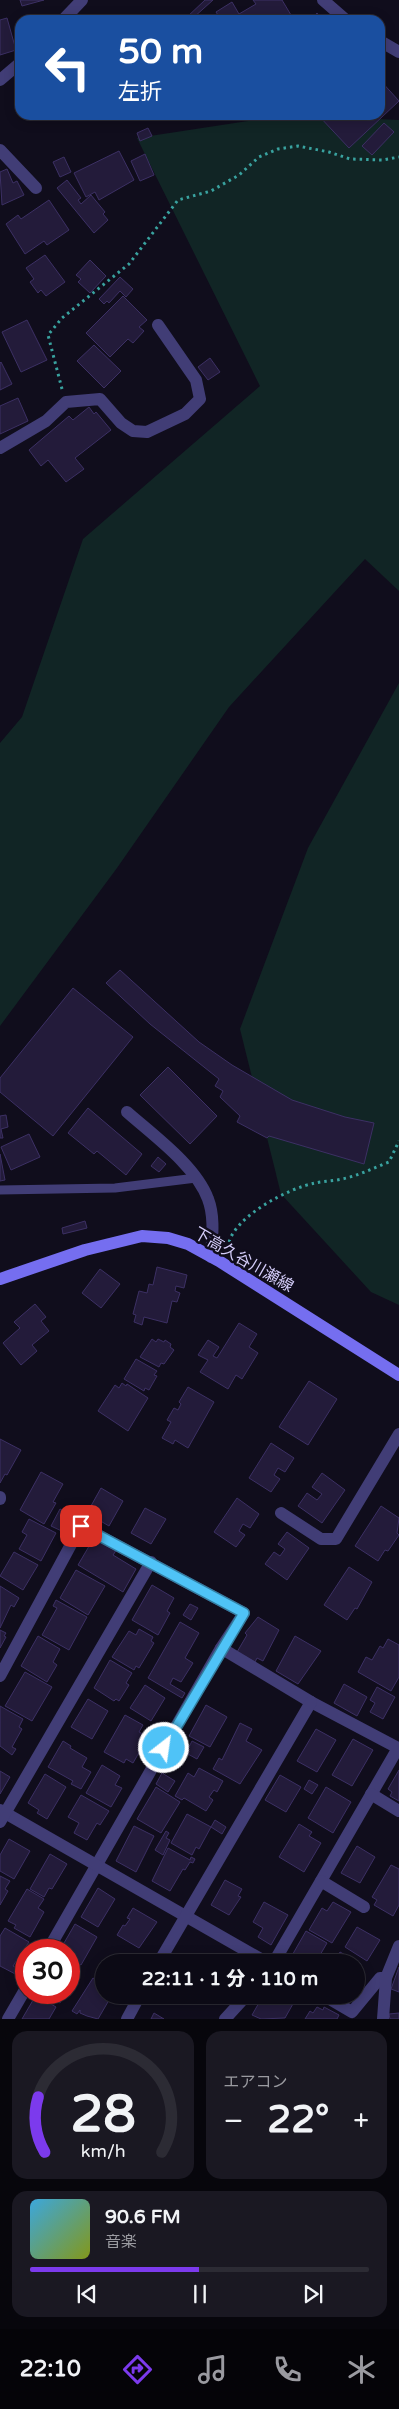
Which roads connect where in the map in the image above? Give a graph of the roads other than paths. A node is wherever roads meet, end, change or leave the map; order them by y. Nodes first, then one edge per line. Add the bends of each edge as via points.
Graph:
1 (82, 0) edge
2 (323, 0) edge
3 (68, 15) edge
4 (340, 15) edge
5 (385, 44) edge
6 (399, 52) edge
7 (15, 66) edge
8 (0, 80) edge
9 (0, 150) edge
10 (36, 188) dead end
11 (158, 325) dead end
12 (0, 448) edge
13 (127, 1112) dead end
14 (196, 1178) junction
15 (0, 1190) edge
16 (212, 1257) junction
17 (0, 1279) edge
18 (399, 1375) edge
19 (399, 1434) edge
20 (281, 1513) dead end
21 (152, 1562) junction
22 (220, 1648) junction
23 (0, 1676) edge
24 (311, 1702) junction
25 (371, 1794) junction
26 (399, 1811) edge
27 (2, 1815) edge
28 (97, 1864) junction
29 (321, 1881) junction
30 (364, 1907) dead end
31 (184, 1917) junction
32 (54, 1939) edge
33 (399, 1946) edge
34 (163, 1954) edge
35 (251, 1954) edge
36 (279, 1954) edge
37 (386, 1978) junction
38 (365, 1996) edge
39 (17, 2004) edge
40 (135, 2004) edge
41 (238, 2004) edge
42 (338, 2004) edge
43 (359, 2004) edge
44 (8, 2019) edge
45 (127, 2019) edge
46 (225, 2019) edge
47 (383, 2019) edge

1 - 3 street
2 - 4 street
5 - 6 street
7 - 8 street
9 - 10 street
11 - 12 street via 196,380 200,399 185,414 147,432 133,431 121,423 100,399 66,402 46,421
13 - 14 street
14 - 15 lane via 115,1188
14 - 16 street via 208,1199 212,1219
16 - 17 main road, 下高久谷川瀬線 via 188,1244 142,1236 85,1250
16 - 18 main road, 下高久谷川瀬線
19 - 20 street via 336,1539 321,1539
21 - 22 street via 244,1613
21 - 23 street via 81,1526
21 - 27 street
22 - 24 street
22 - 28 street
24 - 25 street via 398,1748
24 - 31 street
25 - 26 street
25 - 29 street
27 - 28 street
28 - 31 street
28 - 32 street
29 - 30 street
29 - 36 street
31 - 34 street
31 - 35 street
33 - 37 street
37 - 38 street via 380,1978
37 - 47 street
39 - 44 street
40 - 45 street
41 - 46 street
42 - 43 street via 352,2012

